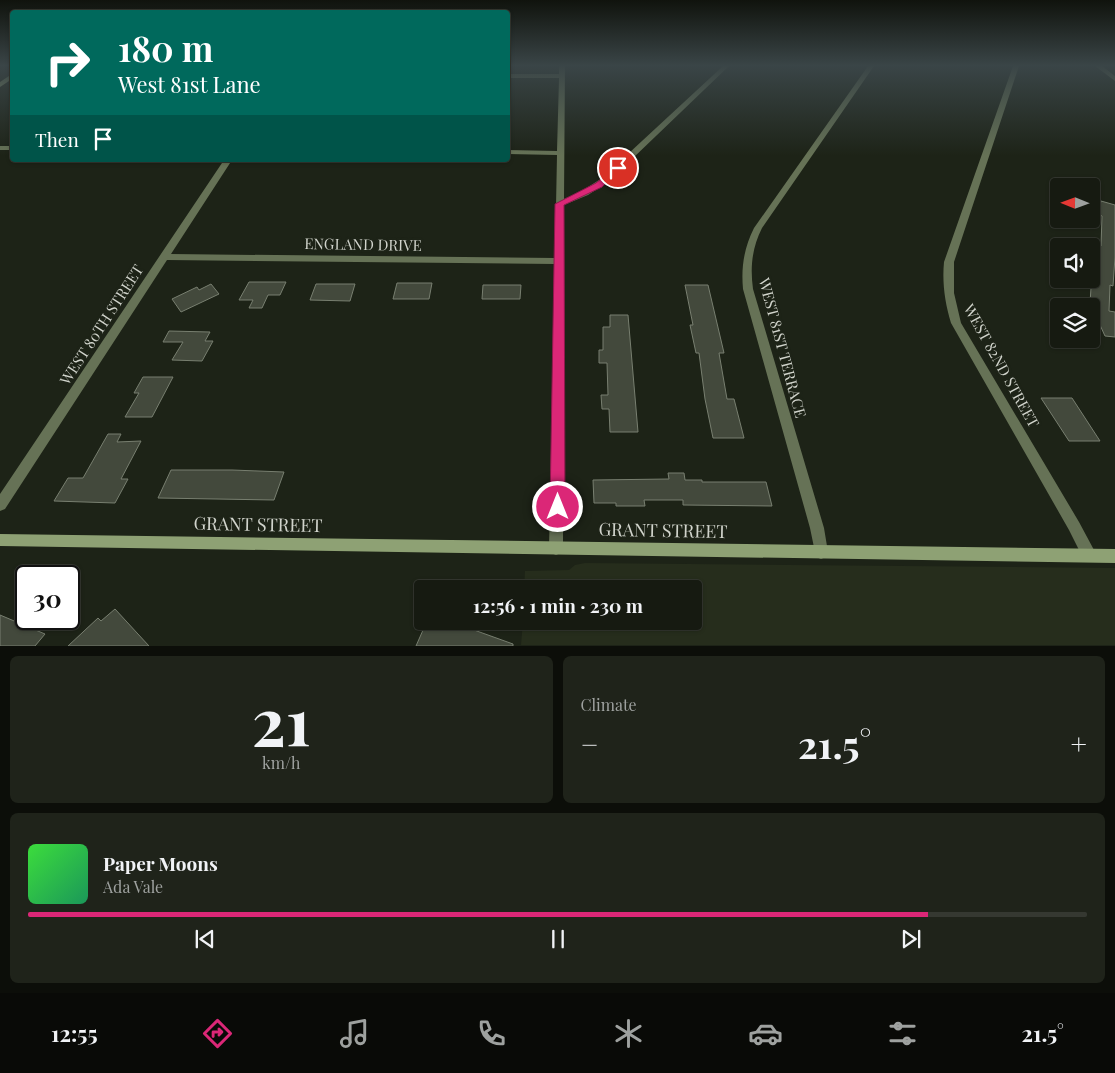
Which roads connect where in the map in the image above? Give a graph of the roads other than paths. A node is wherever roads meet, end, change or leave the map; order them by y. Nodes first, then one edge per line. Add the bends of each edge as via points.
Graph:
1 (561, 96) edge
2 (694, 96) edge
3 (850, 96) edge
4 (1006, 96) edge
5 (510, 152) edge
6 (560, 153) junction
7 (227, 162) edge
8 (560, 204) junction
9 (165, 257) junction
10 (560, 261) junction
11 (0, 505) edge
12 (0, 540) edge
13 (556, 548) junction
14 (821, 552) junction
15 (1089, 556) junction
16 (1115, 556) edge

1 - 6 street
2 - 8 street via 605,180
3 - 14 street, WEST 81ST TERRACE via 758,228 748,253 746,272
4 - 15 street, WEST 82ND STREET via 949,262 949,301 956,323
5 - 6 street
6 - 8 street
7 - 9 street, WEST 80TH STREET
8 - 10 street
9 - 10 street, ENGLAND DRIVE
9 - 11 street, WEST 80TH STREET
10 - 13 street
12 - 13 street, GRANT STREET
13 - 14 street, GRANT STREET
14 - 15 street, GRANT STREET
15 - 16 street, GRANT STREET

